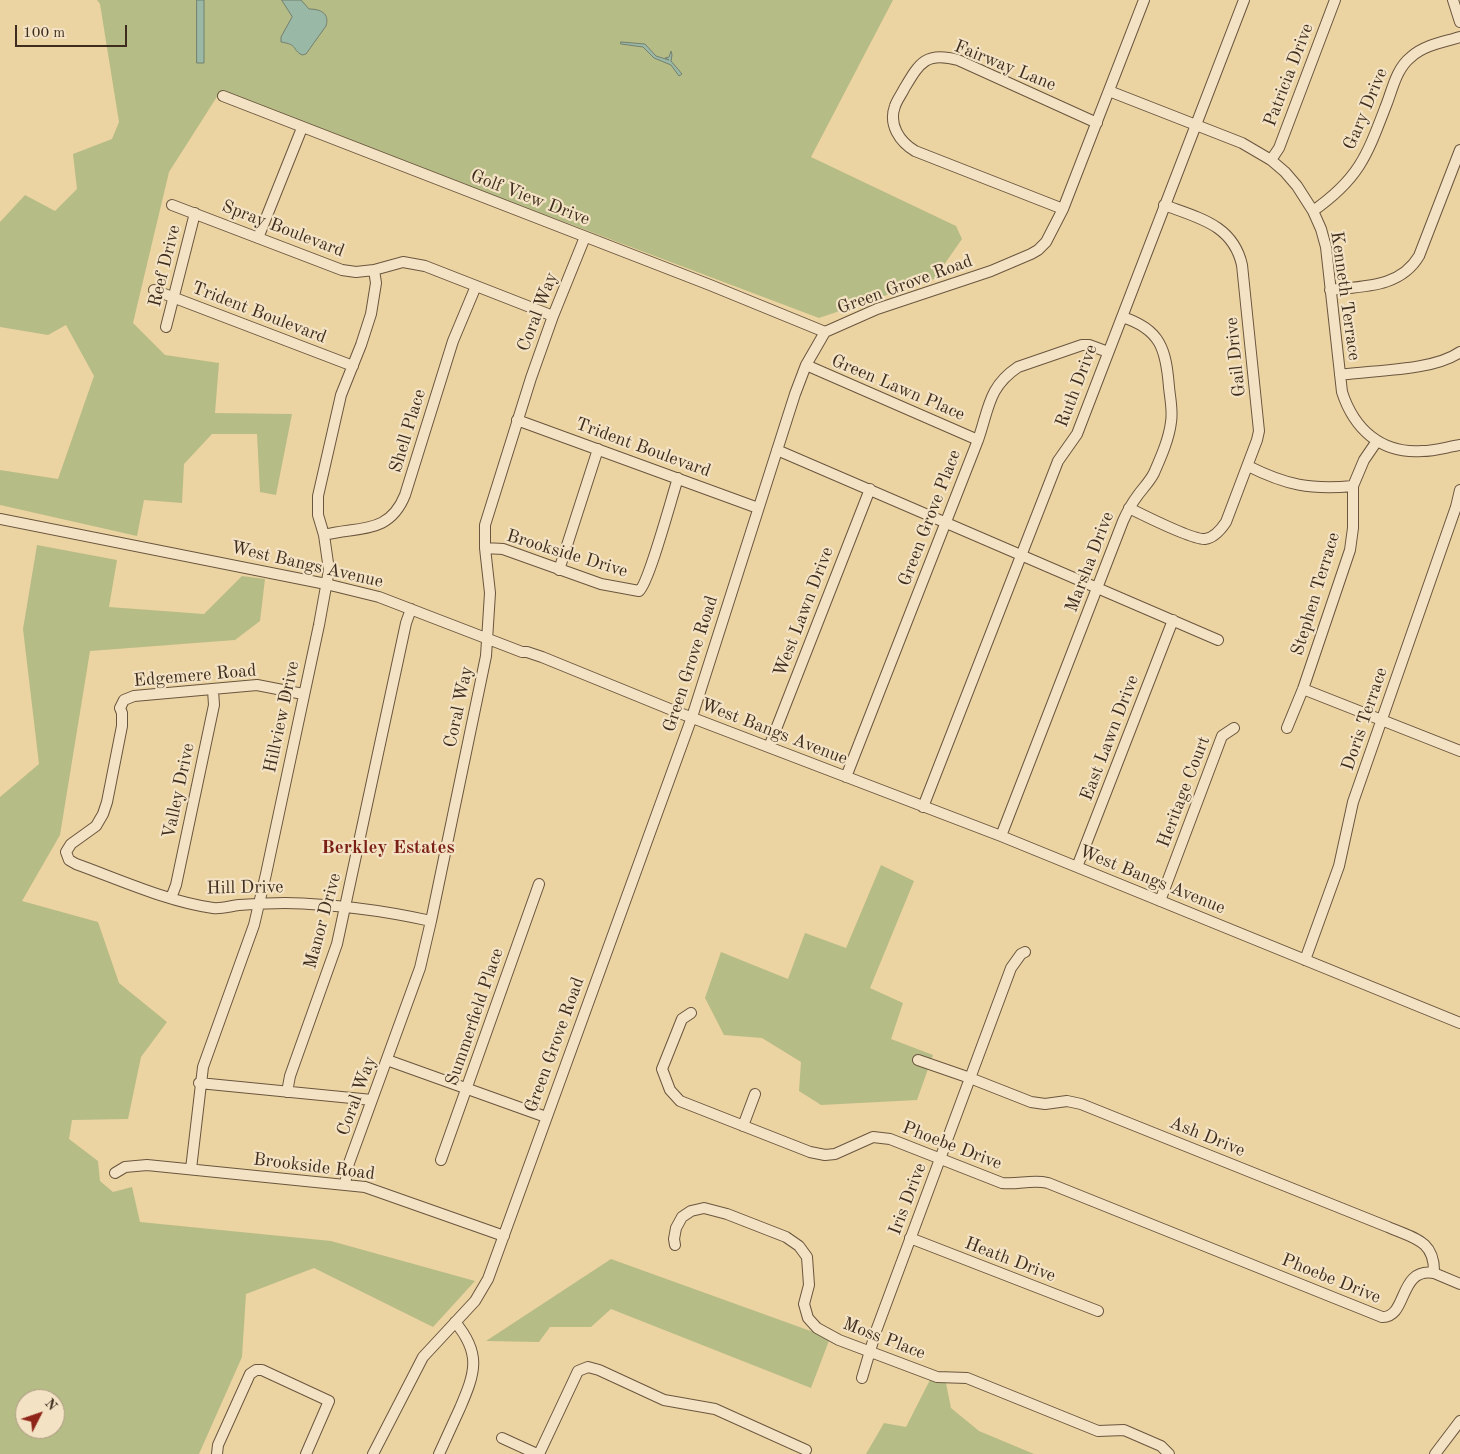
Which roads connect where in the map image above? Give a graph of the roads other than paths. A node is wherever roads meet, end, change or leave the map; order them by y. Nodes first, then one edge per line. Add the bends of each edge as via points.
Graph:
1 (1144, 0) edge
2 (1244, 0) edge
3 (1335, 0) edge
4 (1453, 0) edge
5 (1460, 22) edge
6 (1460, 37) edge
7 (1109, 91) junction
8 (223, 96) dead end
9 (1097, 123) junction
10 (1196, 125) junction
11 (302, 128) junction
12 (1460, 150) edge
13 (1271, 160) junction
14 (172, 205) dead end
15 (1164, 205) junction
16 (1063, 209) junction
17 (1313, 211) junction
18 (195, 214) junction
19 (585, 237) junction
20 (258, 238) junction
21 (374, 270) junction
22 (476, 286) junction
23 (154, 290) dead end
24 (1330, 290) junction
25 (174, 297) junction
26 (553, 316) junction
27 (1122, 317) junction
28 (166, 327) dead end
29 (825, 332) junction
30 (1108, 352) junction
31 (1460, 352) edge
32 (806, 365) junction
33 (353, 366) junction
34 (1340, 375) junction
35 (518, 420) junction
36 (978, 440) junction
37 (1377, 442) junction
38 (1460, 445) edge
39 (598, 449) junction
40 (777, 450) junction
41 (1248, 466) junction
42 (678, 478) junction
43 (1353, 486) junction
44 (870, 489) junction
45 (1460, 490) edge
46 (758, 508) junction
47 (1129, 508) junction
48 (0, 519) edge
49 (945, 522) junction
50 (324, 535) junction
51 (485, 548) junction
52 (1022, 555) junction
53 (559, 570) junction
54 (326, 584) junction
55 (1098, 588) junction
56 (411, 609) junction
57 (1173, 620) junction
58 (488, 638) junction
59 (1218, 640) dead end
60 (1303, 689) junction
61 (213, 690) junction
62 (303, 694) junction
63 (692, 717) junction
64 (1382, 720) junction
65 (1234, 728) dead end
66 (1287, 728) dead end
67 (768, 746) junction
68 (1460, 751) edge
69 (846, 777) junction
70 (923, 807) junction
71 (1001, 836) junction
72 (68, 856) joint
73 (1078, 867) junction
74 (539, 884) dead end
75 (171, 898) junction
76 (1160, 901) junction
77 (259, 904) junction
78 (346, 906) junction
79 (431, 921) junction
80 (1025, 952) dead end
81 (1306, 960) junction
82 (691, 1013) dead end
83 (1460, 1023) edge
84 (387, 1060) junction
85 (918, 1060) dead end
86 (970, 1078) junction
87 (199, 1084) junction
88 (467, 1089) junction
89 (287, 1092) junction
90 (755, 1094) dead end
91 (372, 1100) junction
92 (546, 1117) junction
93 (743, 1126) junction
94 (940, 1159) junction
95 (441, 1160) dead end
96 (191, 1169) junction
97 (115, 1173) dead end
98 (345, 1184) junction
99 (504, 1236) junction
100 (910, 1238) junction
101 (675, 1245) dead end
102 (1434, 1273) junction
103 (1460, 1284) edge
104 (1098, 1311) dead end
105 (455, 1322) junction
106 (870, 1352) junction
107 (862, 1378) dead end
108 (1460, 1421) edge
109 (502, 1438) dead end
110 (806, 1450) dead end
111 (216, 1454) edge
112 (306, 1454) edge
113 (373, 1454) edge
114 (439, 1454) edge
115 (538, 1454) edge
116 (1169, 1454) edge
117 (1435, 1454) edge

1 - 7 street, Green Grove Road
2 - 10 street, Ruth Drive
3 - 13 street, Patricia Drive via 1279,148
4 - 5 street
6 - 17 street, Gary Drive via 1426,48 1408,60 1397,76 1362,162 1341,189
7 - 9 street, Green Grove Road
7 - 10 street, Kenneth Terrace
8 - 11 street, Golf View Drive
9 - 16 street, Green Grove Road
9 - 16 street, Fairway Lane via 948,57 927,60 917,66 895,106 894,127 906,146
10 - 13 street, Kenneth Terrace via 1242,143
10 - 15 street, Ruth Drive
11 - 19 street, Golf View Drive
11 - 20 street
12 - 24 street via 1412,268 1388,282
13 - 17 street, Kenneth Terrace via 1297,186
14 - 18 street, Spray Boulevard
15 - 27 street, Ruth Drive
15 - 41 street, Gail Drive via 1218,227 1233,242 1241,259 1259,423
16 - 29 street, Green Grove Road via 1046,242 1031,254 991,271 877,309
17 - 24 street, Kenneth Terrace via 1326,247
18 - 20 street, Spray Boulevard
18 - 25 street, Reef Drive
19 - 26 street, Coral Way
19 - 29 street, Golf View Drive
20 - 21 street, Spray Boulevard via 342,270
21 - 22 street, Spray Boulevard via 410,262
21 - 33 street, Hillview Drive via 376,283 371,314
22 - 26 street, Spray Boulevard
22 - 50 street, Shell Place via 453,341 405,495 397,510 385,522 373,527
23 - 25 street, Trident Boulevard
24 - 34 street, Kenneth Terrace
25 - 28 street, Reef Drive
25 - 33 street, Trident Boulevard
26 - 35 street, Coral Way
27 - 30 street, Ruth Drive
27 - 47 street, Marsha Drive via 1143,325 1161,345 1166,358 1172,414 1170,431 1153,474
29 - 32 street, Green Grove Road
30 - 36 street, Green Grove Place via 1082,345 1010,372 991,396
30 - 52 street, Ruth Drive via 1077,434 1058,461
31 - 34 street via 1426,365
32 - 36 street, Green Lawn Place
32 - 40 street, Green Grove Road
33 - 50 street, Hillview Drive via 342,395 318,496 318,515
34 - 37 street, Kenneth Terrace via 1342,392 1351,414
35 - 39 street, Trident Boulevard
35 - 51 street, Coral Way via 485,525
36 - 49 street, Green Grove Place
37 - 38 street, Kenneth Terrace via 1414,451
37 - 43 street, Stephen Terrace via 1364,460
39 - 42 street, Trident Boulevard
39 - 53 street
40 - 44 street
40 - 46 street, Green Grove Road
41 - 43 street via 1305,487
41 - 47 street, Gail Drive via 1226,522 1210,538 1189,535
42 - 46 street, Trident Boulevard
42 - 53 street, Brookside Drive via 648,573 639,591 601,584
43 - 60 street, Stephen Terrace via 1350,550
44 - 49 street
44 - 67 street, West Lawn Drive
45 - 64 street, Doris Terrace
46 - 63 street, Green Grove Road
47 - 55 street, Marsha Drive
48 - 54 street, West Bangs Avenue
49 - 52 street
49 - 69 street, Green Grove Place
50 - 54 street, Hillview Drive via 328,560
51 - 53 street, Brookside Drive via 503,549
51 - 58 street, Coral Way via 490,593
52 - 55 street
52 - 70 street, Ruth Drive
54 - 56 street, West Bangs Avenue via 364,592
54 - 62 street, Hillview Drive
55 - 57 street
55 - 71 street, Marsha Drive
56 - 58 street, West Bangs Avenue
56 - 78 street, Manor Drive
57 - 59 street
57 - 73 street, East Lawn Drive
58 - 63 street, West Bangs Avenue
58 - 79 street, Coral Way
60 - 64 street
60 - 66 street, Stephen Terrace
61 - 62 street, Edgemere Road via 262,685
61 - 72 street, Edgemere Road via 134,696 124,700 120,708 122,726 105,808 96,826 71,844 66,852
61 - 75 street, Valley Drive via 214,705
62 - 77 street, Hillview Drive
63 - 67 street, West Bangs Avenue
63 - 92 street, Green Grove Road
64 - 68 street
64 - 81 street, Doris Terrace via 1353,802 1334,880
65 - 76 street, Heritage Court via 1222,736
67 - 69 street, West Bangs Avenue
69 - 70 street, West Bangs Avenue
70 - 71 street, West Bangs Avenue
71 - 73 street, West Bangs Avenue
72 - 75 street, Hill Drive via 76,864
73 - 76 street, West Bangs Avenue
74 - 88 street, Summerfield Place
75 - 77 street, Hill Drive via 216,908
76 - 81 street, West Bangs Avenue
77 - 78 street, Hill Drive
77 - 87 street, Hillview Drive via 202,1067
78 - 79 street, Hill Drive via 384,910
78 - 89 street, Manor Drive via 338,944
79 - 84 street, Coral Way via 420,968
80 - 86 street, Iris Drive via 1010,968
81 - 83 street, West Bangs Avenue
82 - 93 street, Phoebe Drive via 682,1019 664,1063 662,1069 666,1083 680,1101
84 - 88 street
84 - 91 street, Coral Way
85 - 86 street, Ash Drive
86 - 94 street, Iris Drive
86 - 102 street, Ash Drive via 1031,1102 1081,1104 1414,1238 1429,1249
87 - 89 street
87 - 96 street, Hillview Drive
88 - 92 street
88 - 95 street, Summerfield Place
89 - 91 street
90 - 93 street
91 - 98 street, Coral Way
92 - 99 street, Green Grove Road
93 - 94 street, Phoebe Drive via 826,1155 878,1137
94 - 100 street, Iris Drive
94 - 102 street, Phoebe Drive via 1002,1183 1032,1180 1048,1183 1382,1317 1392,1316 1410,1281 1426,1272
96 - 97 street, Brookside Road via 137,1165
96 - 98 street, Brookside Road
98 - 99 street, Brookside Road via 377,1190
99 - 105 street, Green Grove Road via 485,1286
100 - 104 street, Heath Drive
100 - 106 street, Iris Drive
101 - 106 street, Moss Place via 676,1228 682,1217 704,1208 786,1237 807,1257 809,1285 804,1304 808,1318 817,1328 838,1340
102 - 103 street
105 - 113 street, Green Grove Road via 423,1356
105 - 114 street via 468,1338 473,1374
106 - 107 street, Iris Drive
106 - 116 street, Moss Place via 938,1377 966,1378 1098,1430 1124,1430 1161,1446
108 - 117 street
109 - 115 street
110 - 115 street via 715,1409 664,1400 592,1367 585,1367 574,1378
111 - 112 street via 250,1374 262,1370 329,1401

